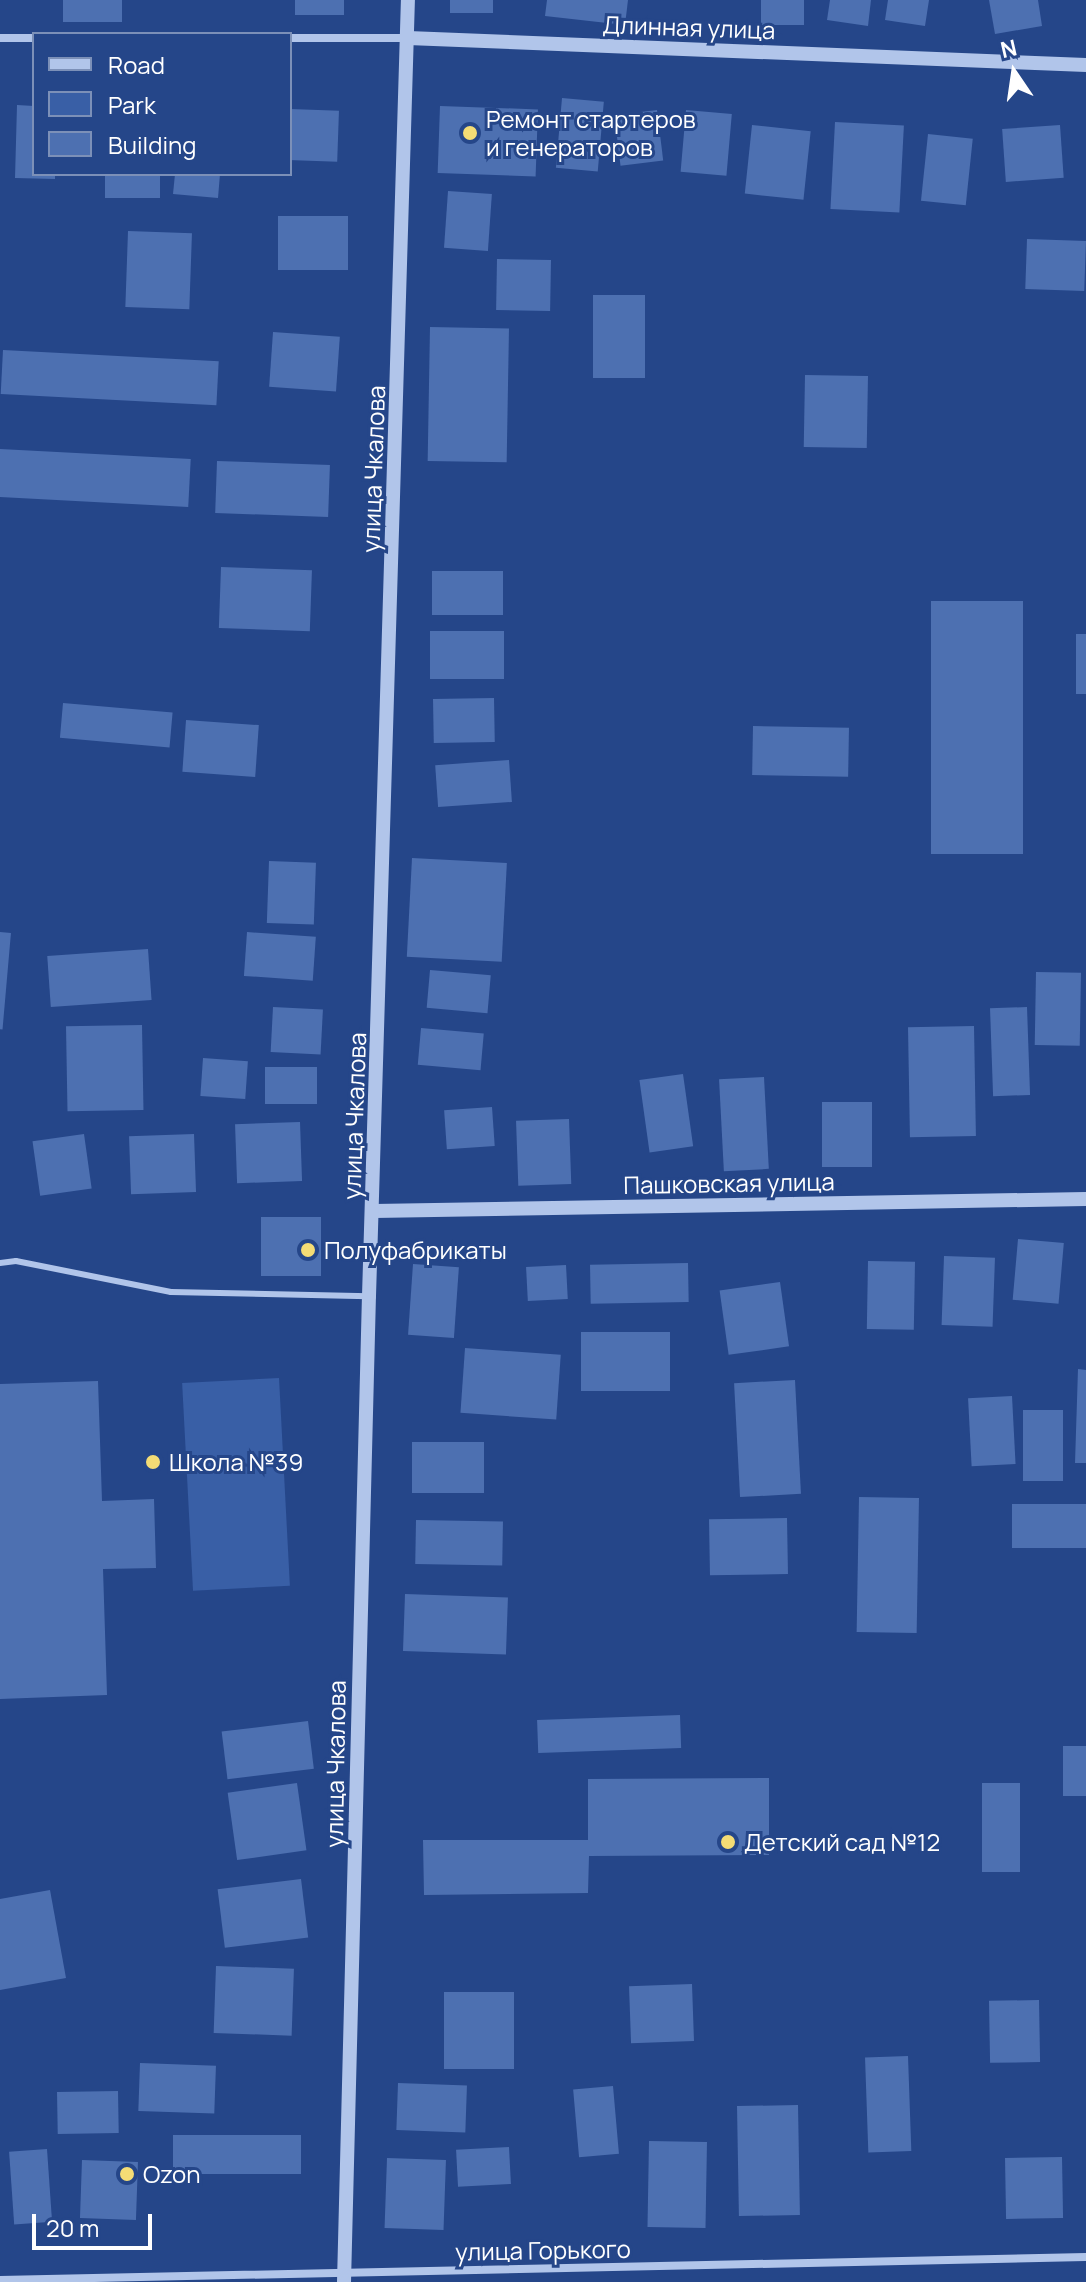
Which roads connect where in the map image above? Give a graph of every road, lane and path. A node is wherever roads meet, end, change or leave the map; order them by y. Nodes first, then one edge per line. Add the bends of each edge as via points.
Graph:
1 (408, 0) edge
2 (0, 38) edge
3 (32, 38) edge
4 (292, 38) edge
5 (408, 38) junction
6 (1086, 65) edge
7 (1086, 1199) edge
8 (374, 1211) junction
9 (0, 1263) edge
10 (369, 1296) junction
11 (1086, 2257) edge
12 (344, 2278) edge
13 (0, 2280) edge

1 - 5 street, улица Чкалова
2 - 3 street
4 - 5 street, Длинная улица
5 - 6 street, Длинная улица
5 - 8 street, улица Чкалова
7 - 8 street, Пашковская улица
8 - 10 street, улица Чкалова
9 - 10 lane via 16,1261 171,1292
10 - 12 street, улица Чкалова
11 - 12 street, улица Горького
12 - 13 street, улица Горького

